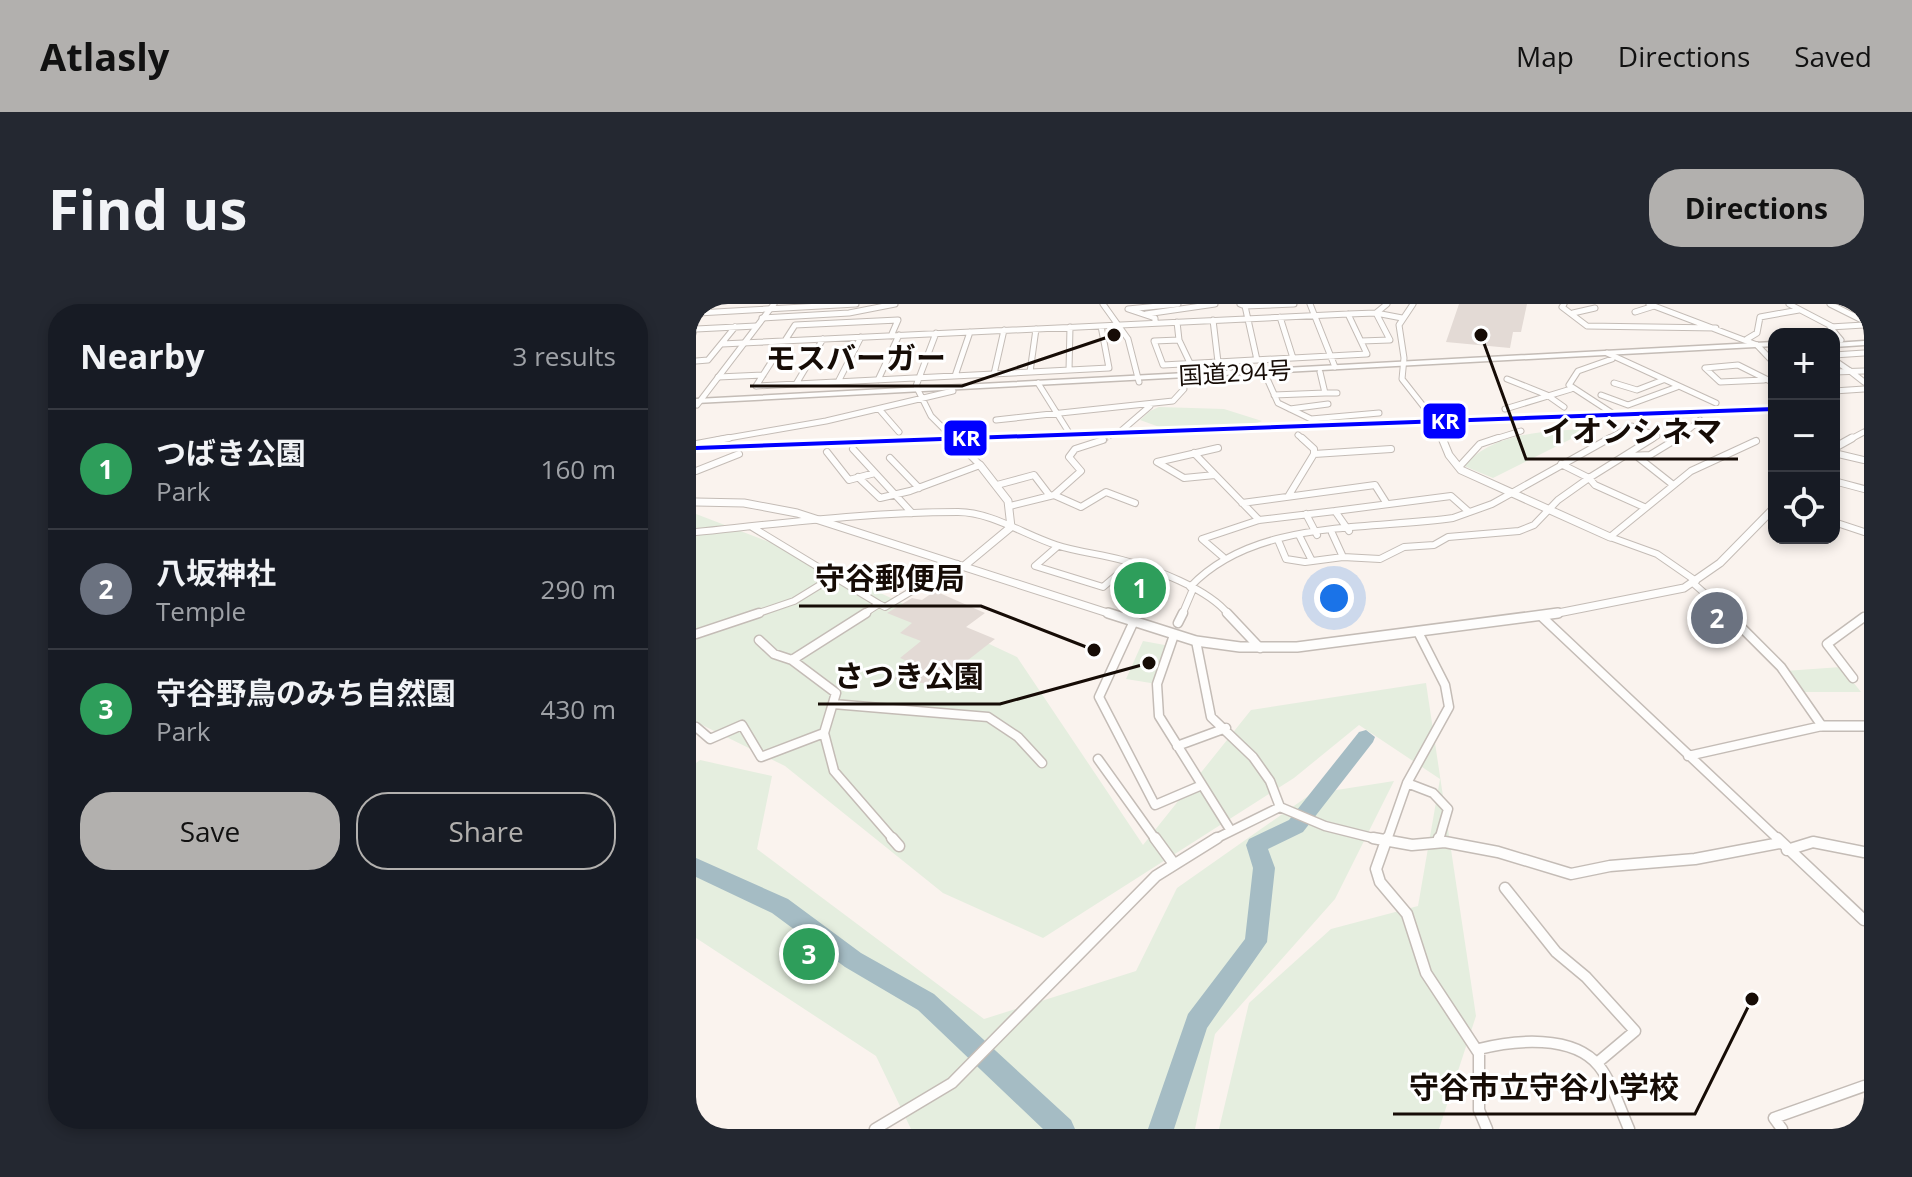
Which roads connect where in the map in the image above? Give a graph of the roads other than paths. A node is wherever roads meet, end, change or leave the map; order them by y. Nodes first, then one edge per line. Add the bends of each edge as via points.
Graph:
1 (706, 304) edge
2 (739, 304) edge
3 (774, 304) edge
4 (856, 304) edge
5 (895, 304) edge
6 (1103, 304) edge
7 (1178, 304) edge
8 (1215, 304) edge
9 (1294, 304) edge
10 (1310, 304) edge
11 (1387, 304) edge
12 (1413, 304) edge
13 (1564, 304) edge
14 (1789, 304) edge
15 (1830, 304) edge
16 (1162, 305) edge
17 (1242, 305) edge
18 (1258, 305) edge
19 (1652, 305) edge
20 (806, 306) edge
21 (1595, 308) dead end
22 (769, 310) junction
23 (1799, 310) junction
24 (734, 312) junction
25 (1635, 312) dead end
26 (1376, 313) junction
27 (1572, 313) junction
28 (1141, 314) junction
29 (1348, 314) junction
30 (1314, 315) junction
31 (1280, 317) junction
32 (762, 318) junction
33 (1402, 318) junction
34 (1247, 319) junction
35 (1213, 320) junction
36 (1177, 322) junction
37 (1155, 323) junction
38 (1864, 323) edge
39 (1121, 325) junction
40 (756, 326) junction
41 (1101, 326) junction
42 (735, 327) junction
43 (1070, 327) junction
44 (1833, 327) junction
45 (1716, 328) junction
46 (1830, 328) edge
47 (1036, 329) junction
48 (1004, 330) junction
49 (697, 331) edge
50 (970, 332) junction
51 (936, 333) junction
52 (899, 335) junction
53 (891, 336) junction
54 (861, 337) junction
55 (823, 339) junction
56 (1747, 339) junction
57 (1179, 340) junction
58 (786, 341) junction
59 (1361, 341) junction
60 (1864, 341) edge
61 (1840, 342) edge
62 (744, 343) junction
63 (722, 344) junction
64 (1768, 346) edge
65 (1758, 347) junction
66 (1864, 353) edge
67 (1331, 356) junction
68 (1610, 356) junction
69 (1840, 356) edge
70 (1768, 357) edge
71 (1293, 358) junction
72 (1257, 360) junction
73 (696, 361) edge
74 (1218, 362) junction
75 (1840, 362) edge
76 (1190, 363) junction
77 (1408, 365) junction
78 (1335, 367) junction
79 (1069, 370) junction
80 (1850, 371) junction
81 (1864, 371) edge
82 (1030, 372) junction
83 (1320, 372) junction
84 (1840, 372) edge
85 (994, 374) junction
86 (1265, 374) junction
87 (763, 375) junction
88 (955, 376) junction
89 (718, 377) junction
90 (919, 378) junction
91 (1182, 379) junction
92 (1507, 379) dead end
93 (878, 380) junction
94 (1139, 380) junction
95 (1663, 380) junction
96 (1764, 380) junction
97 (1768, 381) edge
98 (838, 382) junction
99 (1864, 382) edge
100 (1614, 383) dead end
101 (796, 384) junction
102 (1038, 385) junction
103 (1677, 387) junction
104 (1571, 389) junction
105 (1864, 389) edge
106 (1840, 391) edge
107 (1325, 393) junction
108 (1337, 393) dead end
109 (921, 394) junction
110 (1274, 395) junction
111 (1547, 395) junction
112 (1601, 395) dead end
113 (697, 403) edge
114 (1716, 403) dead end
115 (1328, 404) dead end
116 (1150, 405) junction
117 (1564, 407) dead end
118 (879, 409) junction
119 (1290, 409) junction
120 (1505, 409) dead end
121 (1379, 413) dead end
122 (1612, 413) dead end
123 (1056, 414) junction
124 (996, 420) dead end
125 (1700, 420) dead end
126 (1068, 431) dead end
127 (1121, 431) tunnel mouth
128 (1521, 431) dead end
129 (899, 432) dead end
130 (1484, 432) dead end
131 (1864, 432) edge
132 (1298, 435) dead end
133 (1471, 439) dead end
134 (1103, 440) tunnel mouth
135 (1494, 440) junction
136 (1756, 441) dead end
137 (696, 444) edge
138 (1480, 444) junction
139 (1840, 446) edge
140 (1218, 448) dead end
141 (853, 449) dead end
142 (1391, 449) dead end
143 (827, 452) dead end
144 (1840, 452) edge
145 (1194, 453) junction
146 (739, 454) dead end
147 (1314, 454) junction
148 (1629, 456) junction
149 (890, 458) dead end
150 (1639, 458) junction
151 (1864, 460) edge
152 (1561, 464) junction
153 (980, 465) junction
154 (1459, 467) junction
155 (696, 471) edge
156 (875, 473) junction
157 (1215, 475) junction
158 (858, 477) junction
159 (1589, 478) junction
160 (1840, 483) edge
161 (1672, 484) junction
162 (997, 485) junction
163 (919, 488) junction
164 (1864, 489) edge
165 (895, 494) junction
166 (1511, 494) junction
167 (1289, 495) junction
168 (1052, 496) junction
169 (696, 500) edge
170 (1135, 503) dead end
171 (1242, 503) junction
172 (1387, 504) junction
173 (1010, 506) junction
174 (1644, 507) junction
175 (1335, 511) junction
176 (1550, 511) junction
177 (1469, 512) junction
178 (912, 513) junction
179 (1306, 514) junction
180 (1768, 514) edge
181 (817, 519) junction
182 (1259, 520) junction
183 (1840, 524) edge
184 (751, 526) junction
185 (1011, 527) junction
186 (1349, 531) junction
187 (696, 532) edge
188 (1864, 532) edge
189 (1332, 533) junction
190 (1317, 535) junction
191 (1300, 537) junction
192 (1610, 537) junction
193 (1278, 540) junction
194 (1058, 546) junction
195 (1223, 557) junction
196 (1343, 557) junction
197 (1312, 561) junction
198 (1131, 563) junction
199 (960, 565) junction
200 (833, 577) junction
201 (1695, 582) junction
202 (1192, 588) junction
203 (879, 604) junction
204 (1541, 616) junction
205 (1864, 617) edge
206 (1134, 621) junction
207 (1178, 623) dead end
208 (1418, 632) junction
209 (696, 634) edge
210 (1174, 635) dead end
211 (759, 640) dead end
212 (1196, 641) junction
213 (1260, 648) junction
214 (792, 660) junction
215 (1853, 678) dead end
216 (833, 704) junction
217 (1822, 726) junction
218 (1864, 726) edge
219 (696, 727) edge
220 (1226, 728) junction
221 (824, 733) junction
222 (1177, 746) junction
223 (1688, 756) junction
224 (1098, 759) dead end
225 (1042, 763) dead end
226 (1407, 783) junction
227 (1202, 785) junction
228 (1280, 807) junction
229 (1231, 831) junction
230 (1387, 840) junction
231 (1438, 842) junction
232 (899, 846) dead end
233 (1783, 846) junction
234 (1864, 852) edge
235 (1174, 864) junction
236 (1505, 888) dead end
237 (1864, 920) edge
238 (1478, 1052) junction
239 (1597, 1063) junction
240 (1864, 1086) edge
241 (875, 1129) edge
242 (1487, 1129) edge
243 (1629, 1129) edge
244 (1782, 1129) edge

1 - 24 street via 698,313
2 - 24 street
3 - 22 street
4 - 20 street
5 - 32 street via 849,313
6 - 39 street
7 - 16 street
8 - 28 street
9 - 18 street
10 - 30 street
11 - 26 street
12 - 33 street
13 - 27 street
14 - 23 street
15 - 38 street
16 - 28 street via 1128,309
17 - 18 street
17 - 34 street
19 - 25 street
19 - 45 street
20 - 22 street
21 - 27 street
22 - 24 street
22 - 32 street
23 - 44 street
23 - 56 street via 1760,317 1757,333
26 - 29 street
26 - 33 street
26 - 59 street via 1390,340
27 - 45 street via 1587,326
28 - 37 street via 1155,318
29 - 30 street
29 - 59 street
30 - 31 street
30 - 67 street
31 - 34 street
31 - 71 street
32 - 40 street
33 - 77 street via 1398,335
34 - 35 street
34 - 72 street
35 - 36 street
35 - 74 street
36 - 37 street
36 - 57 street
37 - 39 street
38 - 44 street
39 - 41 street
39 - 94 street
40 - 42 street
40 - 62 street
41 - 43 street
41 - 79 street via 1109,368
42 - 49 street
42 - 63 street
43 - 47 street
43 - 79 street
44 - 46 street
45 - 56 street
47 - 48 street
47 - 82 street
48 - 50 street
48 - 85 street
50 - 51 street
50 - 88 street
51 - 52 street
51 - 90 street
52 - 53 street
52 - 93 street
53 - 54 street
53 - 58 street via 898,320 795,325
54 - 55 street
54 - 98 street
55 - 58 street
55 - 101 street
56 - 65 street
57 - 76 street
57 - 76 street via 1154,341 1163,365
58 - 62 street
58 - 87 street
59 - 67 street via 1367,354
60 - 61 highway
62 - 63 street
62 - 89 street
63 - 73 street via 708,360
64 - 65 highway, 国道294号
65 - 68 highway, 国道294号
65 - 70 street
66 - 69 street
67 - 71 street
67 - 78 street
68 - 77 highway, 国道294号
68 - 95 street
68 - 104 street via 1578,371 1569,382
71 - 72 street
72 - 74 street
74 - 76 street
75 - 80 street
77 - 78 highway, 国道294号
77 - 83 highway, 国道294号
77 - 154 street via 1403,383 1435,421
78 - 94 highway, 国道294号
79 - 82 street
80 - 81 street
80 - 84 street
80 - 99 street
82 - 85 street
83 - 86 highway, 国道294号
83 - 107 street
85 - 88 street
86 - 91 highway, 国道294号
86 - 110 street
87 - 89 street
87 - 101 street via 756,386
88 - 90 street
89 - 113 street
90 - 93 street
90 - 109 street
91 - 94 highway, 国道294号
91 - 116 street via 1184,389 1178,397
92 - 111 street
93 - 98 street
94 - 102 highway, 国道294号
95 - 100 street via 1637,390
95 - 103 street
96 - 96 street via 1720,382 1705,368 1738,365
96 - 97 street
98 - 101 street
102 - 109 highway, 国道294号
102 - 109 highway, 国道294号
102 - 123 street
103 - 112 street via 1628,405
103 - 114 street
104 - 111 street
104 - 122 street
105 - 106 street
107 - 108 street
107 - 110 street
109 - 113 highway, 国道294号
109 - 118 street
109 - 153 street via 931,416
110 - 119 street
111 - 117 street
111 - 120 street
115 - 119 street
116 - 123 street
116 - 127 street
118 - 129 street
118 - 137 street
119 - 121 street via 1311,419
123 - 124 street
123 - 126 street
125 - 150 street via 1662,452
128 - 135 street
130 - 135 street
131 - 139 street
132 - 147 street
133 - 138 street
134 - 168 street via 1075,449 1069,457 1081,471
135 - 138 street
136 - 161 street
138 - 154 street
140 - 145 street
141 - 156 street
142 - 147 street
143 - 158 street via 849,480
144 - 151 street
145 - 157 street
145 - 157 street via 1157,462 1172,476
146 - 155 street
147 - 167 street
148 - 150 street
148 - 152 street via 1657,436 1632,426
148 - 159 street
149 - 163 street
150 - 161 street
152 - 159 street
152 - 166 street
153 - 162 street
153 - 163 street
154 - 166 street
156 - 158 street
156 - 165 street
157 - 171 street
158 - 165 street via 880,498
159 - 174 street
159 - 176 street
160 - 164 street
161 - 174 street
162 - 168 street via 1034,475
162 - 173 street
163 - 165 street
165 - 178 street
166 - 176 street
166 - 177 street
167 - 171 street
167 - 172 street via 1375,485
168 - 170 street via 1081,507 1106,492
168 - 173 street
169 - 181 street via 761,505
171 - 182 street
172 - 175 street
172 - 177 street via 1451,496
173 - 185 street
174 - 192 street
175 - 179 street
175 - 186 street
176 - 192 street
176 - 196 street via 1519,531 1448,537 1434,545 1404,547 1380,559
177 - 186 street
178 - 181 street
178 - 185 street via 955,511
179 - 182 street
179 - 190 street
180 - 201 street
181 - 184 street
181 - 199 street
182 - 195 street via 1202,539
183 - 188 street
184 - 187 street
184 - 200 street
185 - 194 street
185 - 199 street
186 - 189 street
189 - 190 street
189 - 196 street
190 - 191 street
191 - 193 street
191 - 197 street
192 - 201 street via 1657,554
193 - 195 street
193 - 197 street via 1286,559
194 - 198 street
194 - 198 street via 1035,566 1103,587
195 - 202 street via 1205,567
196 - 197 street
198 - 202 street
199 - 203 street via 885,607
199 - 206 street
200 - 203 street
200 - 209 street via 794,601
201 - 204 street via 1638,599
201 - 217 street via 1780,670
202 - 207 street
202 - 213 street via 1219,602
203 - 214 street
204 - 208 street
204 - 223 street
205 - 215 street via 1827,644
206 - 212 street
206 - 227 street via 1099,697 1155,805
208 - 213 street
208 - 226 street via 1445,685 1449,707
210 - 222 street via 1157,684 1159,716
211 - 214 street via 784,660
212 - 213 street
212 - 220 street via 1211,717
214 - 216 street via 836,693
216 - 221 street
216 - 225 street via 988,717 1028,743
217 - 218 street
217 - 223 street
219 - 221 street via 710,739 742,725 761,757
220 - 222 street
220 - 228 street via 1275,787
221 - 232 street via 834,771
222 - 227 street
223 - 233 street
224 - 235 street
226 - 230 street
226 - 231 street via 1433,793 1448,809
227 - 229 street
228 - 229 street
228 - 230 street via 1325,826
229 - 235 street
230 - 231 street via 1412,845
230 - 238 street via 1377,864 1380,882 1407,914 1426,973
231 - 233 street via 1498,852 1571,874
233 - 234 street via 1813,842
233 - 237 street
235 - 241 street via 1156,876 952,1083
236 - 239 street via 1556,952 1635,1031
238 - 239 street via 1491,1045 1533,1040
238 - 242 street via 1479,1110
239 - 243 street
240 - 244 street via 1774,1118

